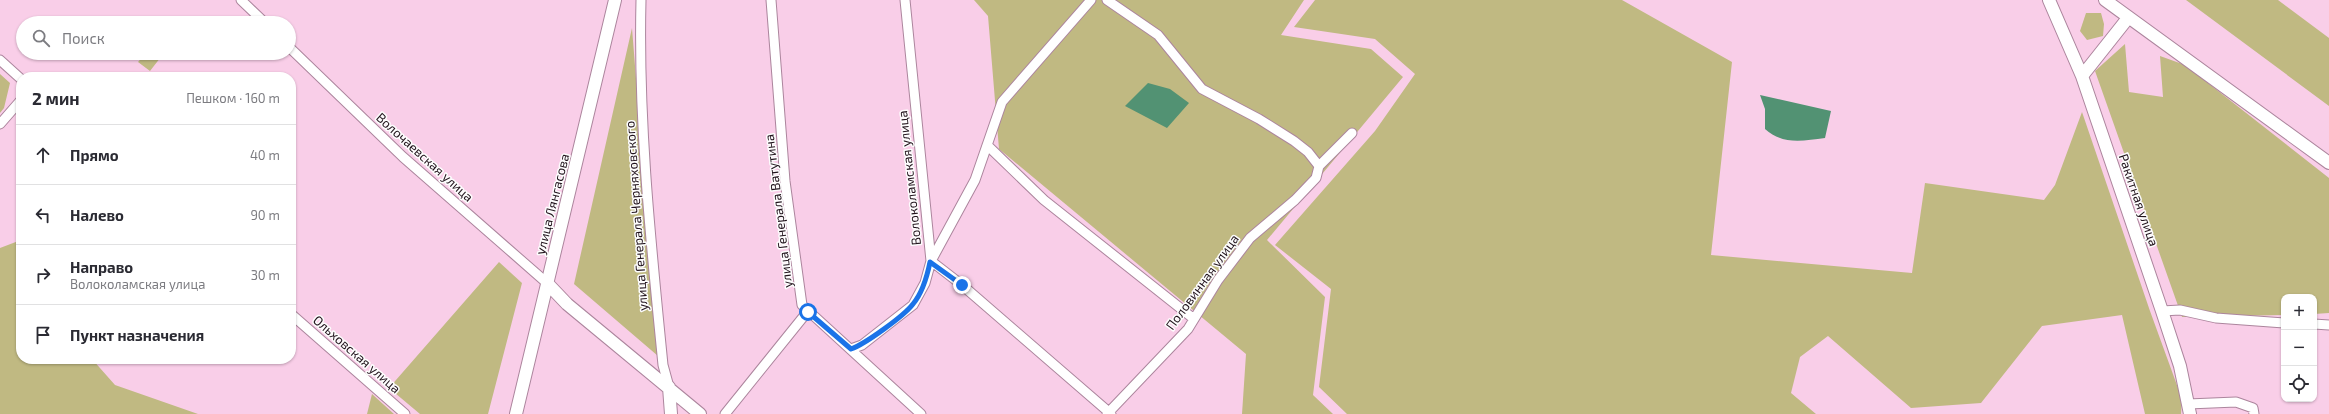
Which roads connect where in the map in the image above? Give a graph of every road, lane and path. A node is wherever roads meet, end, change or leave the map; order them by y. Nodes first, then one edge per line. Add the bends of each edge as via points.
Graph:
1 (241, 0) edge
2 (615, 0) edge
3 (641, 0) edge
4 (771, 0) edge
5 (905, 0) edge
6 (1091, 0) edge
7 (1107, 0) edge
8 (2049, 0) edge
9 (2105, 0) edge
10 (257, 16) edge
11 (2128, 18) junction
12 (296, 54) edge
13 (0, 60) edge
14 (16, 74) edge
15 (2082, 76) junction
16 (16, 106) edge
17 (0, 124) edge
18 (1352, 133) dead end
19 (987, 146) junction
20 (2329, 163) edge
21 (1319, 166) junction
22 (930, 262) junction
23 (547, 283) junction
24 (2162, 311) junction
25 (808, 312) junction
26 (296, 318) edge
27 (1194, 319) junction
28 (2281, 323) edge
29 (2317, 324) edge
30 (2329, 325) edge
31 (851, 349) junction
32 (669, 387) junction
33 (2189, 409) edge
34 (400, 412) edge
35 (1108, 413) edge
36 (516, 414) edge
37 (671, 414) edge
38 (700, 414) edge
39 (725, 414) edge
40 (921, 414) edge
41 (2254, 414) edge

1 - 10 street
2 - 23 street, улица Лянгасова
3 - 32 street, улица Генерала Черняховского via 639,60 649,221 663,365
4 - 25 street, улица Генерала Ватутина via 785,181 802,305
5 - 22 street, Волоколамская улица
6 - 19 street via 1002,102
7 - 21 street via 1158,35 1202,89 1259,119 1294,142 1308,152
8 - 15 street, Ракитная улица
9 - 11 street
11 - 15 street
11 - 20 street
12 - 23 street, Волочаевская улица via 403,157
13 - 14 street
15 - 24 street, Ракитная улица
16 - 17 street
18 - 21 street, Половинная улица
19 - 22 street via 975,180
19 - 27 street via 1044,200
21 - 27 street, Половинная улица via 1316,178 1295,200 1250,238 1218,280
22 - 31 street via 925,283 913,305 862,345
22 - 35 street, Волоколамская улица via 962,285
23 - 32 street via 567,304
23 - 36 street, улица Лянгасова
24 - 28 street via 2180,310 2216,318
24 - 33 street, Ракитная улица via 2180,366
25 - 31 street, улица Генерала Ватутина
25 - 39 street
26 - 34 street, Ольховская улица
27 - 35 street, Половинная улица
29 - 30 street
31 - 40 street, улица Генерала Ватутина
32 - 37 street
32 - 38 street
33 - 41 street via 2236,402 2253,408

